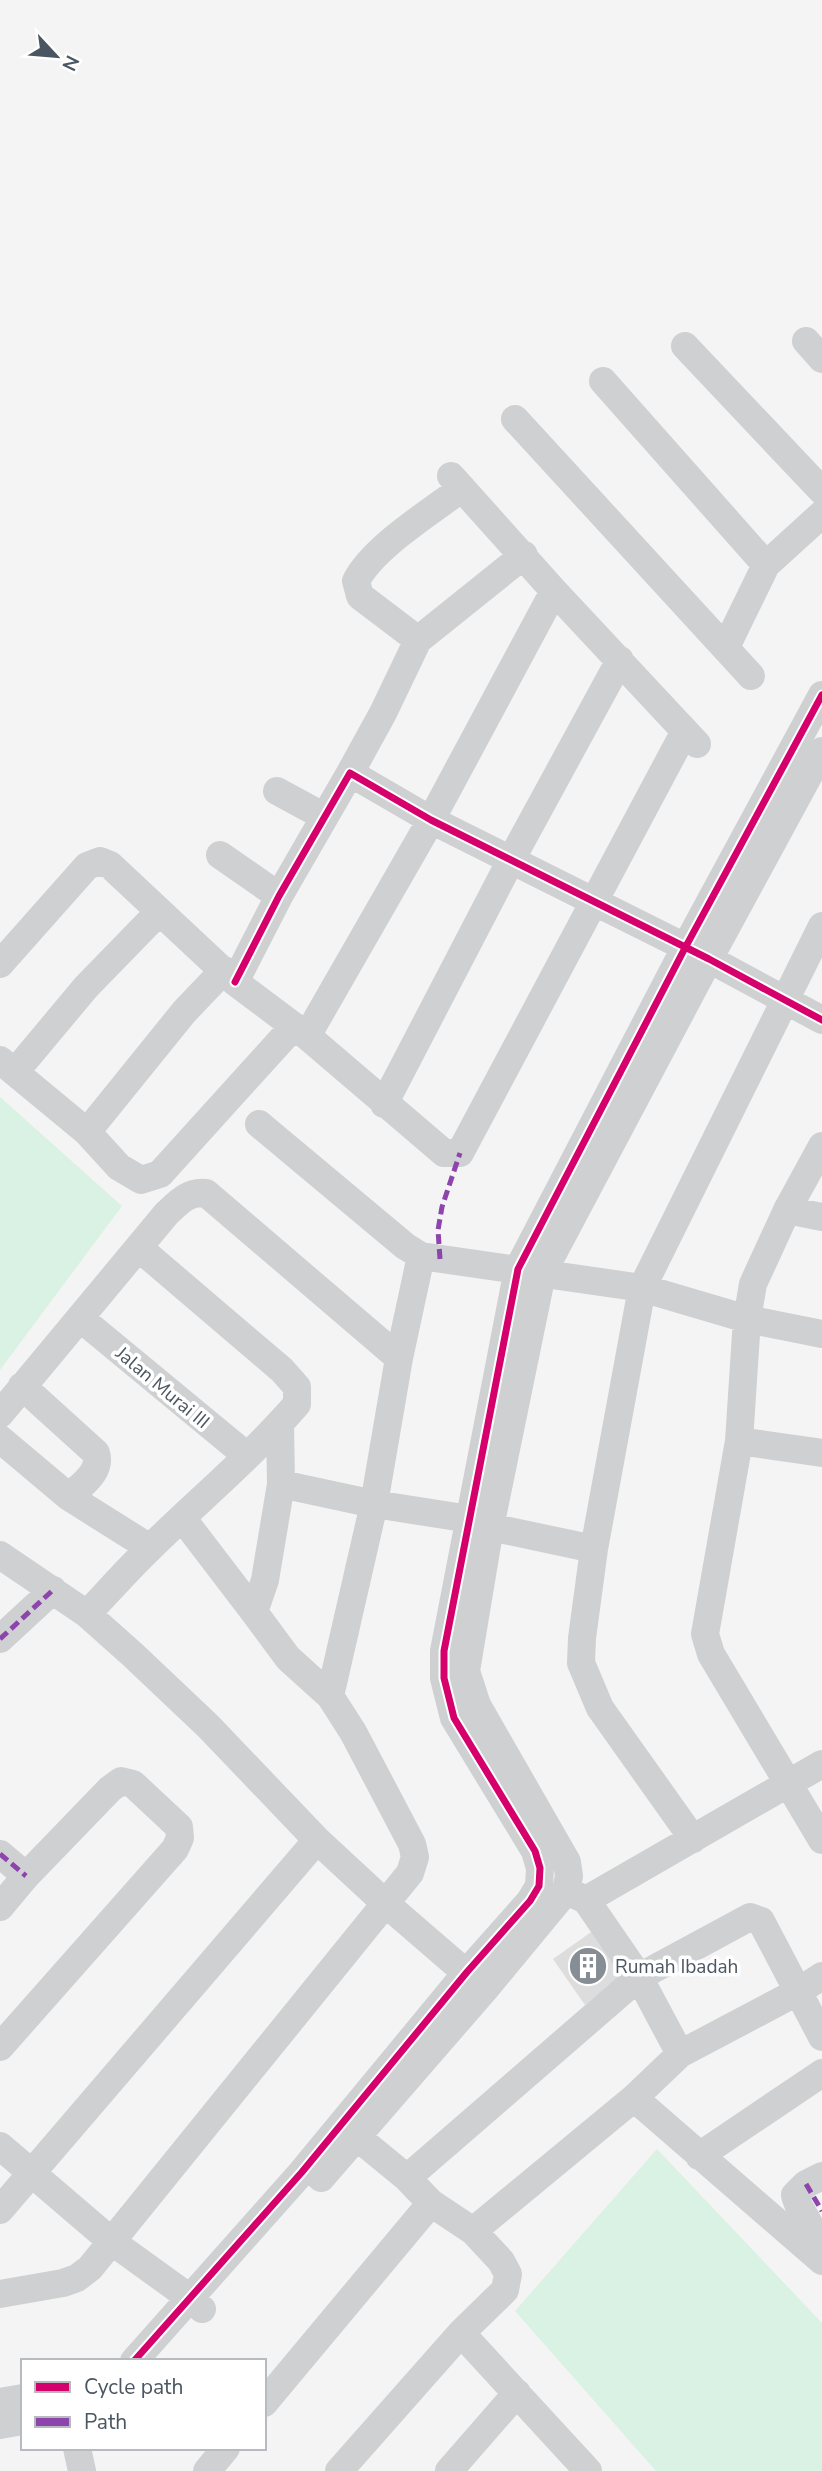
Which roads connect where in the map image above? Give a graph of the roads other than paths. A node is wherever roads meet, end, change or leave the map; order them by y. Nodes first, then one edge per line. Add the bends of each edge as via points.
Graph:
1 (685, 346) dead end
2 (603, 381) dead end
3 (515, 419) dead end
4 (822, 491) edge
5 (822, 514) edge
6 (524, 555) junction
7 (766, 565) junction
8 (554, 591) junction
9 (418, 640) junction
10 (726, 647) junction
11 (620, 660) junction
12 (751, 676) dead end
13 (822, 695) edge
14 (822, 751) edge
15 (350, 773) junction
16 (277, 791) dead end
17 (323, 816) junction
18 (431, 820) junction
19 (220, 855) dead end
20 (511, 860) junction
21 (279, 896) junction
22 (593, 903) junction
23 (159, 912) junction
24 (822, 926) edge
25 (697, 953) junction
26 (0, 964) edge
27 (229, 976) junction
28 (784, 1000) junction
29 (822, 1020) edge
30 (301, 1031) junction
31 (7, 1066) edge
32 (384, 1104) junction
33 (259, 1124) dead end
34 (87, 1132) junction
35 (822, 1146) edge
36 (787, 1210) junction
37 (822, 1217) edge
38 (139, 1248) junction
39 (421, 1256) junction
40 (530, 1271) junction
41 (642, 1288) junction
42 (80, 1318) junction
43 (747, 1319) junction
44 (822, 1334) edge
45 (399, 1358) junction
46 (22, 1386) junction
47 (0, 1414) edge
48 (280, 1424) junction
49 (0, 1439) edge
50 (739, 1441) junction
51 (822, 1453) edge
52 (247, 1455) junction
53 (281, 1485) junction
54 (69, 1497) junction
55 (374, 1504) junction
56 (183, 1519) junction
57 (480, 1523) junction
58 (150, 1548) junction
59 (594, 1549) junction
60 (0, 1555) edge
61 (472, 1568) junction
62 (53, 1590) junction
63 (254, 1612) junction
64 (87, 1614) junction
65 (0, 1639) edge
66 (330, 1696) junction
67 (822, 1764) edge
68 (790, 1784) junction
69 (693, 1839) junction
70 (317, 1840) junction
71 (822, 1840) edge
72 (0, 1854) edge
73 (26, 1876) junction
74 (576, 1896) junction
75 (385, 1903) junction
76 (0, 1907) edge
77 (639, 1977) junction
78 (476, 1980) junction
79 (810, 1984) edge
80 (822, 2037) edge
81 (0, 2047) edge
82 (680, 2054) junction
83 (822, 2073) edge
84 (634, 2098) junction
85 (357, 2137) junction
86 (0, 2146) edge
87 (699, 2156) junction
88 (32, 2174) junction
89 (822, 2176) edge
90 (407, 2178) junction
91 (431, 2203) junction
92 (0, 2210) edge
93 (275, 2217) junction
94 (473, 2231) junction
95 (111, 2241) junction
96 (815, 2255) edge
97 (0, 2294) edge
98 (197, 2305) junction
99 (461, 2333) junction
100 (136, 2359) edge
101 (162, 2359) edge
102 (517, 2393) junction
103 (21, 2398) edge
104 (266, 2401) edge
105 (0, 2402) edge
106 (21, 2421) edge
107 (0, 2424) edge
108 (77, 2450) edge
109 (224, 2450) edge
110 (82, 2471) edge
111 (207, 2471) edge
112 (339, 2471) edge
113 (449, 2471) edge
114 (588, 2471) edge

1 - 4 street
2 - 7 street
3 - 10 street
5 - 7 street
6 - 8 street
6 - 9 street
6 - 9 street via 456,482 379,550 356,581 360,596
7 - 10 street
8 - 11 street
8 - 18 street
9 - 15 street
10 - 12 street
11 - 20 street
11 - 22 street via 691,738
13 - 25 street
14 - 25 street
15 - 17 street
15 - 18 street
16 - 17 street
17 - 21 street
18 - 20 street
18 - 30 street
19 - 21 street
20 - 22 street
20 - 32 street
21 - 27 street
22 - 25 street
22 - 32 street via 460,1153 444,1153
23 - 26 street via 110,865 100,861 87,866
23 - 27 street
23 - 31 street
24 - 28 street
25 - 28 street
25 - 40 street
27 - 30 street
27 - 34 street via 184,1012
28 - 29 street
28 - 41 street
30 - 32 street
30 - 34 street via 160,1174 141,1180 131,1175
31 - 34 street
33 - 39 street
35 - 36 street
36 - 37 street
36 - 43 street via 753,1284
38 - 42 street
38 - 45 street via 180,1201 197,1192 206,1193
38 - 48 street via 297,1387 297,1404
39 - 40 street
39 - 45 street
40 - 41 street
40 - 57 street
41 - 43 street
41 - 59 street
42 - 46 street
42 - 52 street, Jalan Murai III
43 - 44 street
43 - 50 street
45 - 55 street
46 - 47 street
46 - 54 street via 96,1453 96,1470
48 - 52 street
48 - 53 street
49 - 54 street
50 - 51 street
50 - 68 street via 705,1634 711,1654
52 - 56 street
53 - 55 street
53 - 63 street via 265,1580
54 - 58 street
55 - 57 street
55 - 66 street
56 - 58 street
56 - 63 street
57 - 59 street
57 - 61 street
58 - 64 street
59 - 69 street via 581,1663 600,1708
60 - 62 street
61 - 74 street via 466,1671 471,1691 567,1862
61 - 78 street via 444,1651 447,1699 453,1718 535,1851 540,1868 539,1886
62 - 64 street
62 - 65 street
63 - 66 street via 288,1658
64 - 70 street via 208,1726
66 - 75 street via 412,1844 415,1857 410,1873
67 - 68 street
68 - 69 street
68 - 71 street
69 - 74 street
70 - 75 street
70 - 88 street
72 - 73 street
73 - 76 street
73 - 81 street via 121,1781 133,1784 179,1827 175,1849
74 - 77 street
74 - 78 street
75 - 78 street
75 - 95 street
77 - 79 street via 752,1917 761,1922
77 - 82 street
77 - 90 street
78 - 85 street
78 - 93 street
79 - 80 street
79 - 82 street
82 - 84 street
83 - 87 street
84 - 87 street
84 - 94 street
85 - 90 street
85 - 93 street
86 - 88 street
87 - 96 street
88 - 92 street
88 - 95 street
89 - 96 street via 795,2194 814,2229
90 - 91 street
91 - 94 street
91 - 104 street
93 - 98 street
94 - 99 street via 508,2274 505,2290
95 - 97 street via 77,2278
95 - 98 street
98 - 100 street
98 - 101 street
99 - 102 street
99 - 112 street
102 - 113 street
102 - 114 street
103 - 105 street
106 - 107 street
108 - 110 street
109 - 111 street

